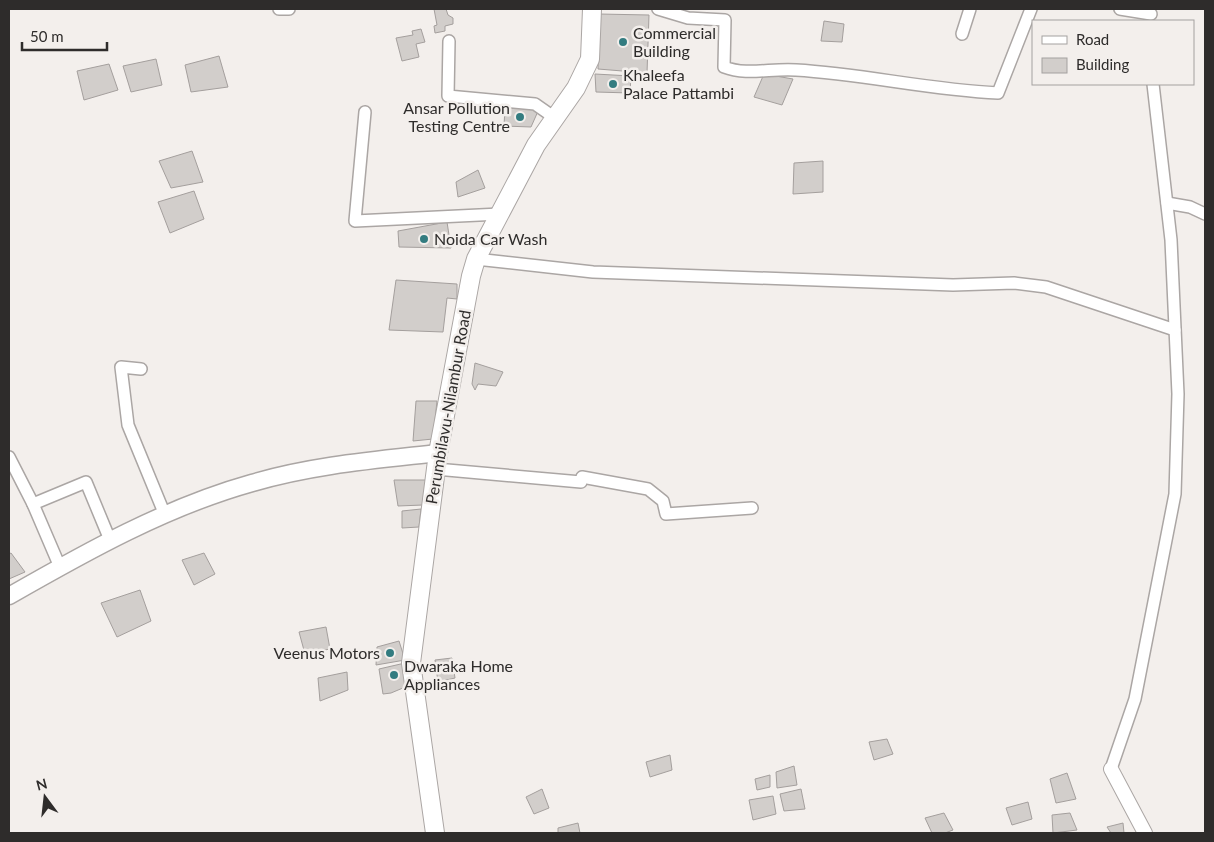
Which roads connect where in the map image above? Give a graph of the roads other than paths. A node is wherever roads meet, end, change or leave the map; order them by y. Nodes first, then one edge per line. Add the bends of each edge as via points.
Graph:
1 (279, 9) edge
2 (289, 9) edge
3 (592, 9) edge
4 (658, 9) edge
5 (970, 9) edge
6 (1031, 9) edge
7 (1120, 9) edge
8 (1151, 15) edge
9 (962, 34) dead end
10 (450, 41) dead end
11 (1153, 85) edge
12 (366, 112) dead end
13 (555, 118) junction
14 (1167, 203) junction
15 (500, 214) junction
16 (1205, 214) edge
17 (476, 259) junction
18 (1175, 330) junction
19 (140, 369) dead end
20 (9, 457) edge
21 (437, 461) junction
22 (33, 504) junction
23 (752, 508) dead end
24 (165, 515) junction
25 (110, 540) junction
26 (60, 567) junction
27 (9, 596) edge
28 (1111, 769) joint
29 (435, 833) edge
30 (1146, 833) edge

1 - 2 street
3 - 13 main road, Perumbilavu-Nilambur Road via 590,59 576,88
4 - 6 street via 688,18 725,20 724,67 738,72 794,70 881,78 963,92 998,93
5 - 9 street
7 - 8 street
10 - 13 street via 448,96 535,104
11 - 14 street
12 - 15 street via 355,221
13 - 15 main road, Perumbilavu-Nilambur Road via 536,145
14 - 16 street via 1190,207
14 - 18 street
15 - 17 main road, Perumbilavu-Nilambur Road
17 - 18 street via 593,272 1046,286
17 - 21 main road, Perumbilavu-Nilambur Road
18 - 28 street via 1178,394 1175,494 1135,699
19 - 24 street via 121,367 128,425
20 - 22 street
21 - 23 street via 580,482 582,477 648,489 663,501 666,514
21 - 24 main road via 352,462 295,472 251,483
21 - 29 main road, Perumbilavu-Nilambur Road via 411,663
22 - 25 street via 86,482
22 - 26 street
24 - 25 main road
25 - 26 main road
26 - 27 main road
28 - 30 street

